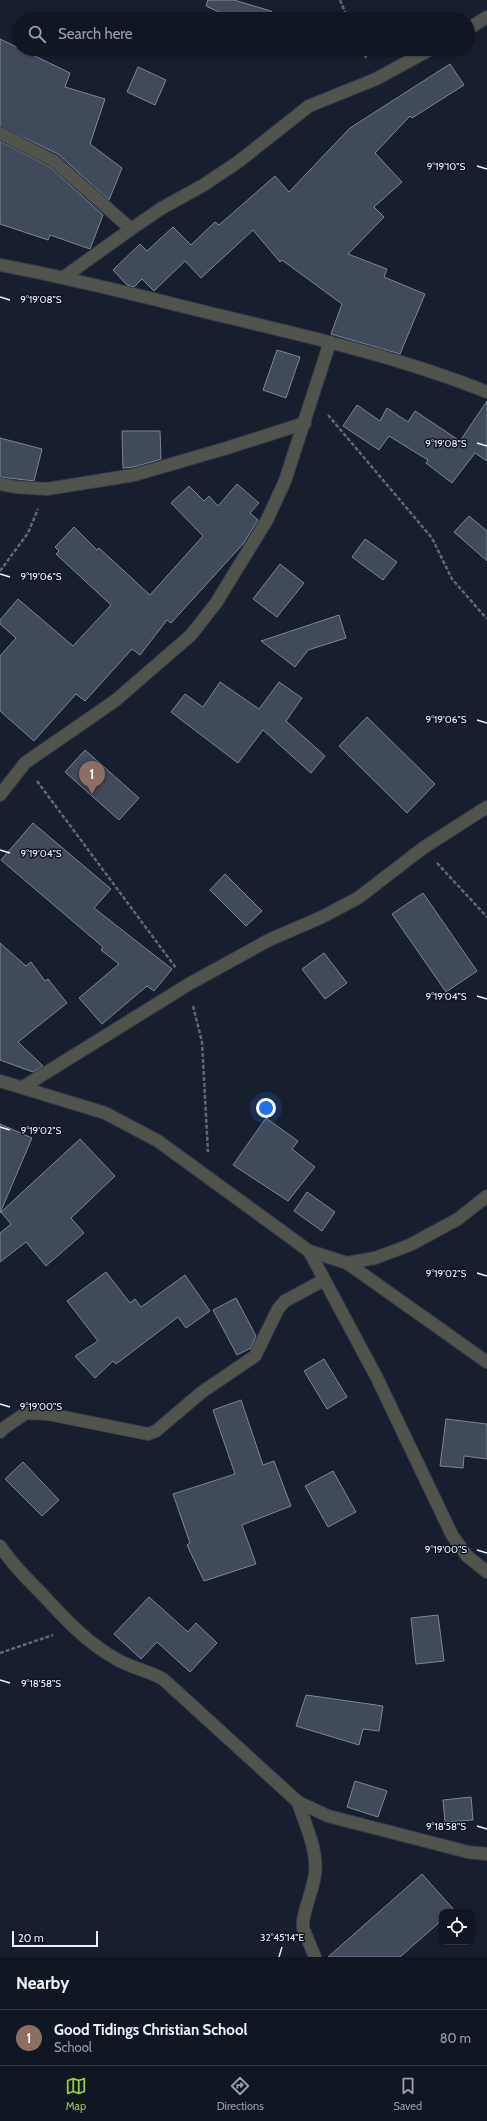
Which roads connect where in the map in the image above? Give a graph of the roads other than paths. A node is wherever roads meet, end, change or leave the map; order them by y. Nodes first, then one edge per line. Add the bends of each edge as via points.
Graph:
1 (487, 18) edge
2 (475, 25) edge
3 (418, 56) edge
4 (0, 132) edge
5 (131, 229) junction
6 (0, 265) edge
7 (64, 277) junction
8 (330, 342) junction
9 (487, 392) edge
10 (305, 423) junction
11 (0, 484) edge
12 (0, 795) edge
13 (487, 807) edge
14 (0, 1080) edge
15 (23, 1087) junction
16 (487, 1196) edge
17 (309, 1252) junction
18 (347, 1263) junction
19 (324, 1280) junction
20 (487, 1362) edge
21 (0, 1432) edge
22 (0, 1546) edge
23 (487, 1572) edge
24 (298, 1802) junction
25 (487, 1854) edge
26 (315, 1957) edge

1 - 2 street
3 - 5 street via 376,79 309,106 238,162
4 - 5 street via 54,161
5 - 7 street
6 - 7 street
7 - 8 street
8 - 9 street
8 - 10 street
10 - 11 street via 134,475 47,489
10 - 12 street via 285,481 267,520 216,603 191,635 116,700 25,763
13 - 15 street via 423,848 358,898 269,940 188,984
14 - 15 street
15 - 17 street via 104,1113 158,1141
16 - 18 street via 458,1219 410,1245 374,1258
17 - 18 street
17 - 19 street
18 - 20 street
19 - 21 street via 285,1301 278,1309 255,1356 202,1392 156,1431 148,1434 48,1414 26,1413
19 - 23 street via 377,1378 452,1535 467,1556
22 - 24 street via 10,1561 74,1628 106,1653 163,1679
24 - 25 street via 328,1816 468,1852
24 - 26 street via 314,1849 313,1886 302,1922

